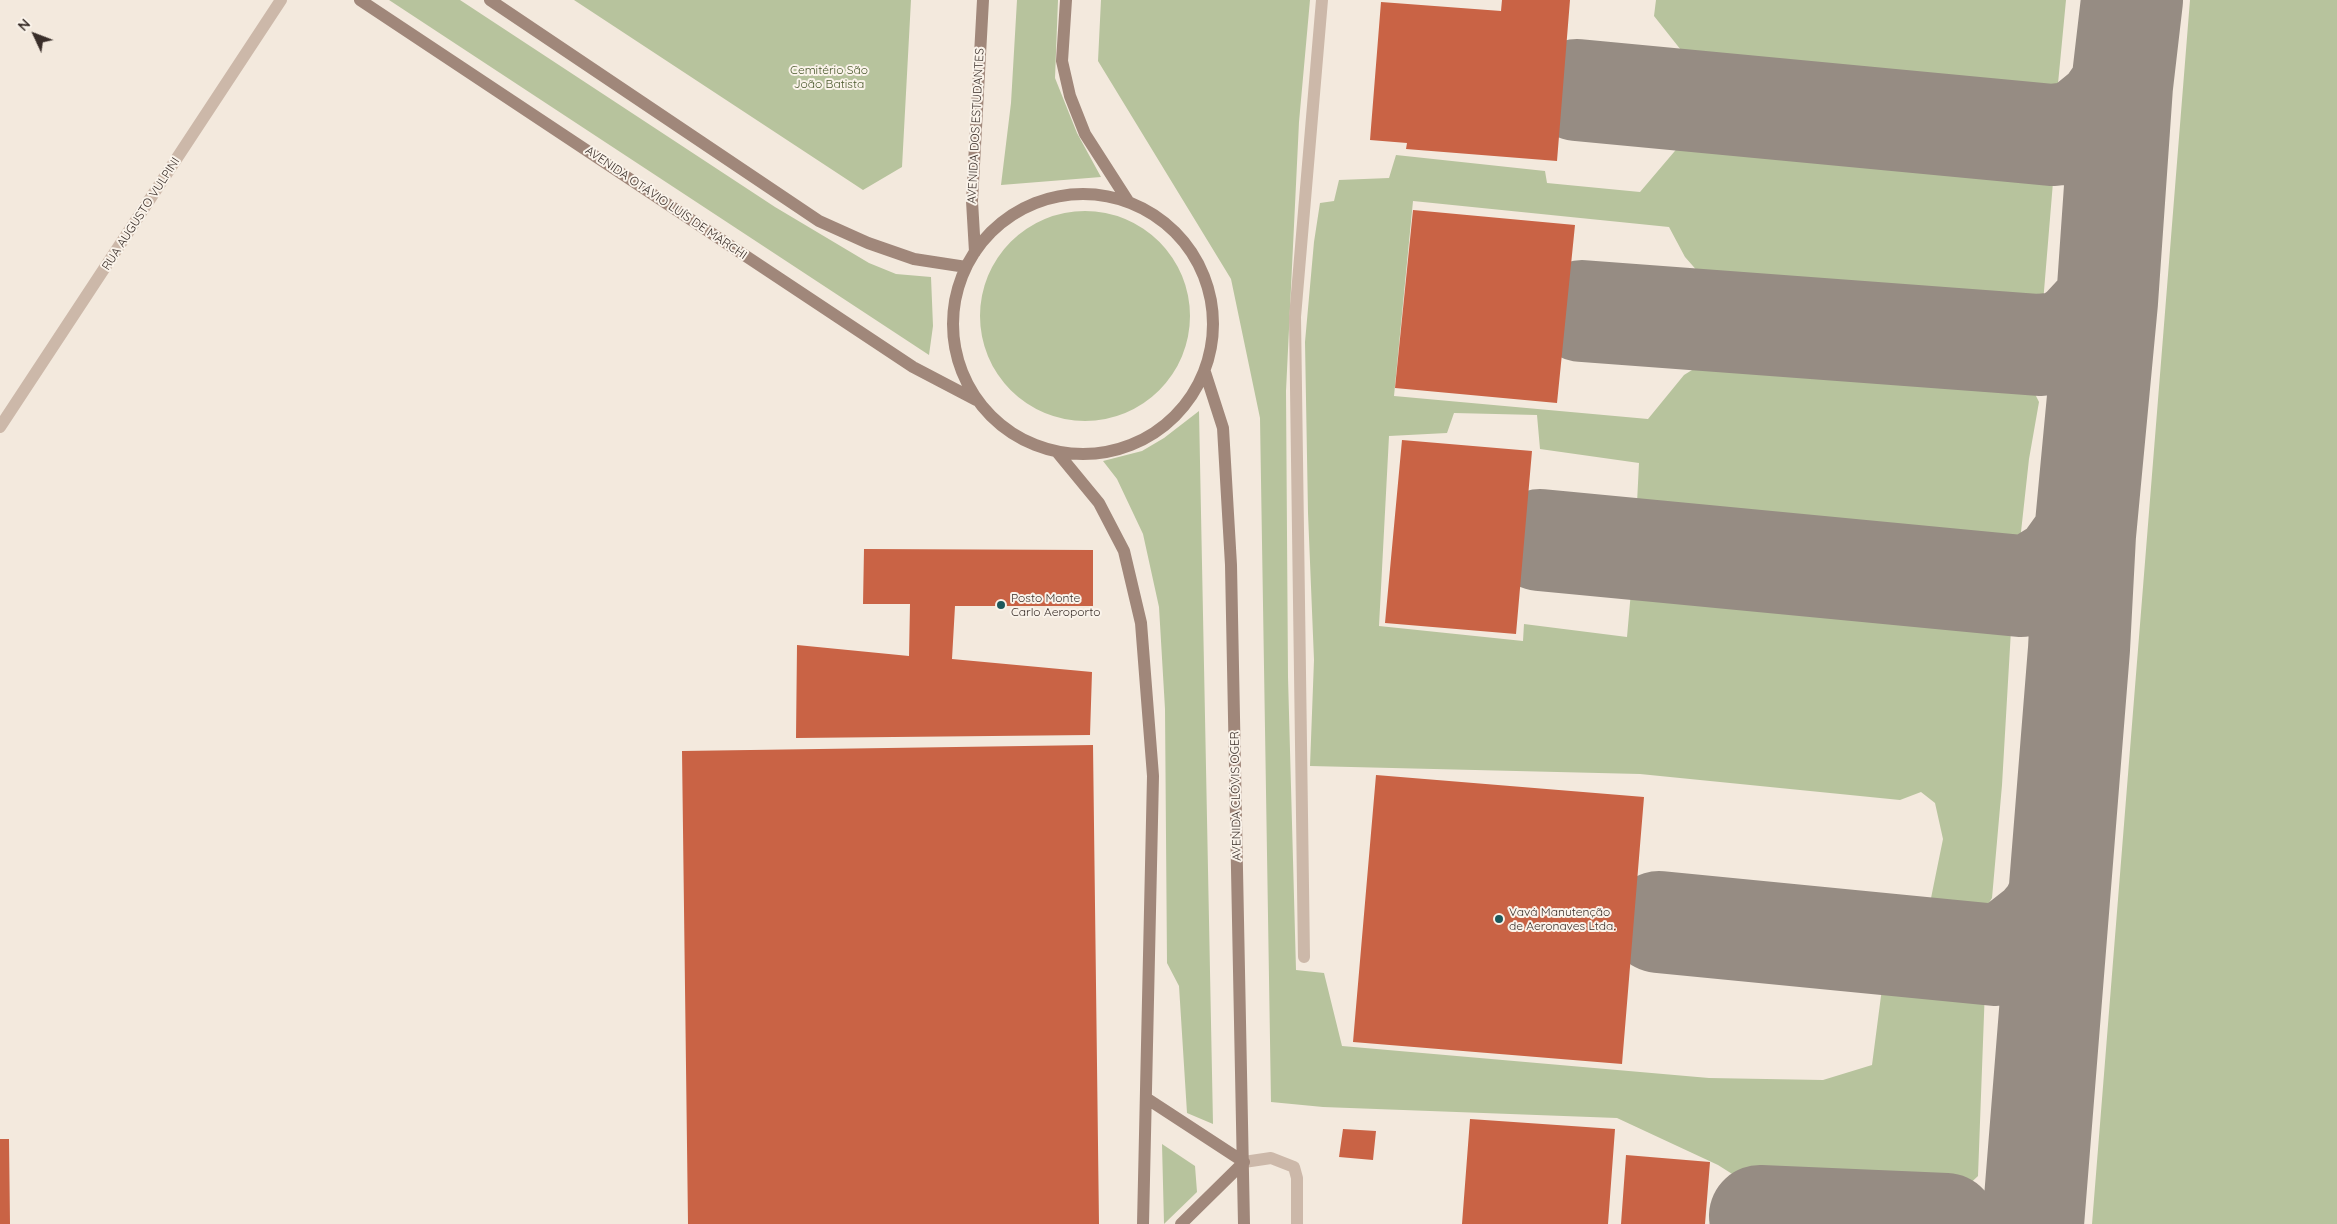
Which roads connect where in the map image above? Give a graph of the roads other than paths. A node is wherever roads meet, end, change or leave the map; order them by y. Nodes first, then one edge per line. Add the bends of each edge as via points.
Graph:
1 (281, 0) edge
2 (360, 0) edge
3 (490, 0) edge
4 (983, 0) edge
5 (1066, 0) edge
6 (1322, 0) edge
7 (1128, 201) junction
8 (975, 252) junction
9 (966, 267) junction
10 (1204, 372) junction
11 (976, 400) junction
12 (0, 427) edge
13 (1057, 452) junction
14 (1304, 957) dead end
15 (1146, 1098) junction
16 (1244, 1162) junction
17 (1143, 1224) edge
18 (1181, 1224) edge
19 (1244, 1224) edge
20 (1297, 1224) edge

1 - 12 street, RUA AUGUSTO VULPINI
2 - 11 main road, AVENIDA OTÁVIO LUÍS DE MARCHI via 914,367
3 - 9 main road via 819,221 914,259
4 - 8 main road, AVENIDA DOS ESTUDANTES via 972,201
5 - 7 main road via 1062,61 1070,96 1085,134
6 - 14 street via 1295,318
7 - 8 main road via 1085,193 1042,200 1004,220
7 - 10 main road via 1158,217 1184,240 1203,270 1212,303 1213,338
8 - 9 main road
9 - 11 main road via 955,300 952,334 960,369
10 - 13 main road via 1181,411 1145,439 1102,453
10 - 16 main road, AVENIDA CLÓVIS OGER via 1223,428 1231,565
11 - 13 main road via 998,424 1026,442
13 - 15 main road via 1099,503 1124,551 1141,623 1153,776
15 - 16 main road
15 - 17 main road
16 - 18 main road
16 - 19 main road, AVENIDA CLÓVIS OGER
16 - 20 street via 1271,1158 1294,1167

